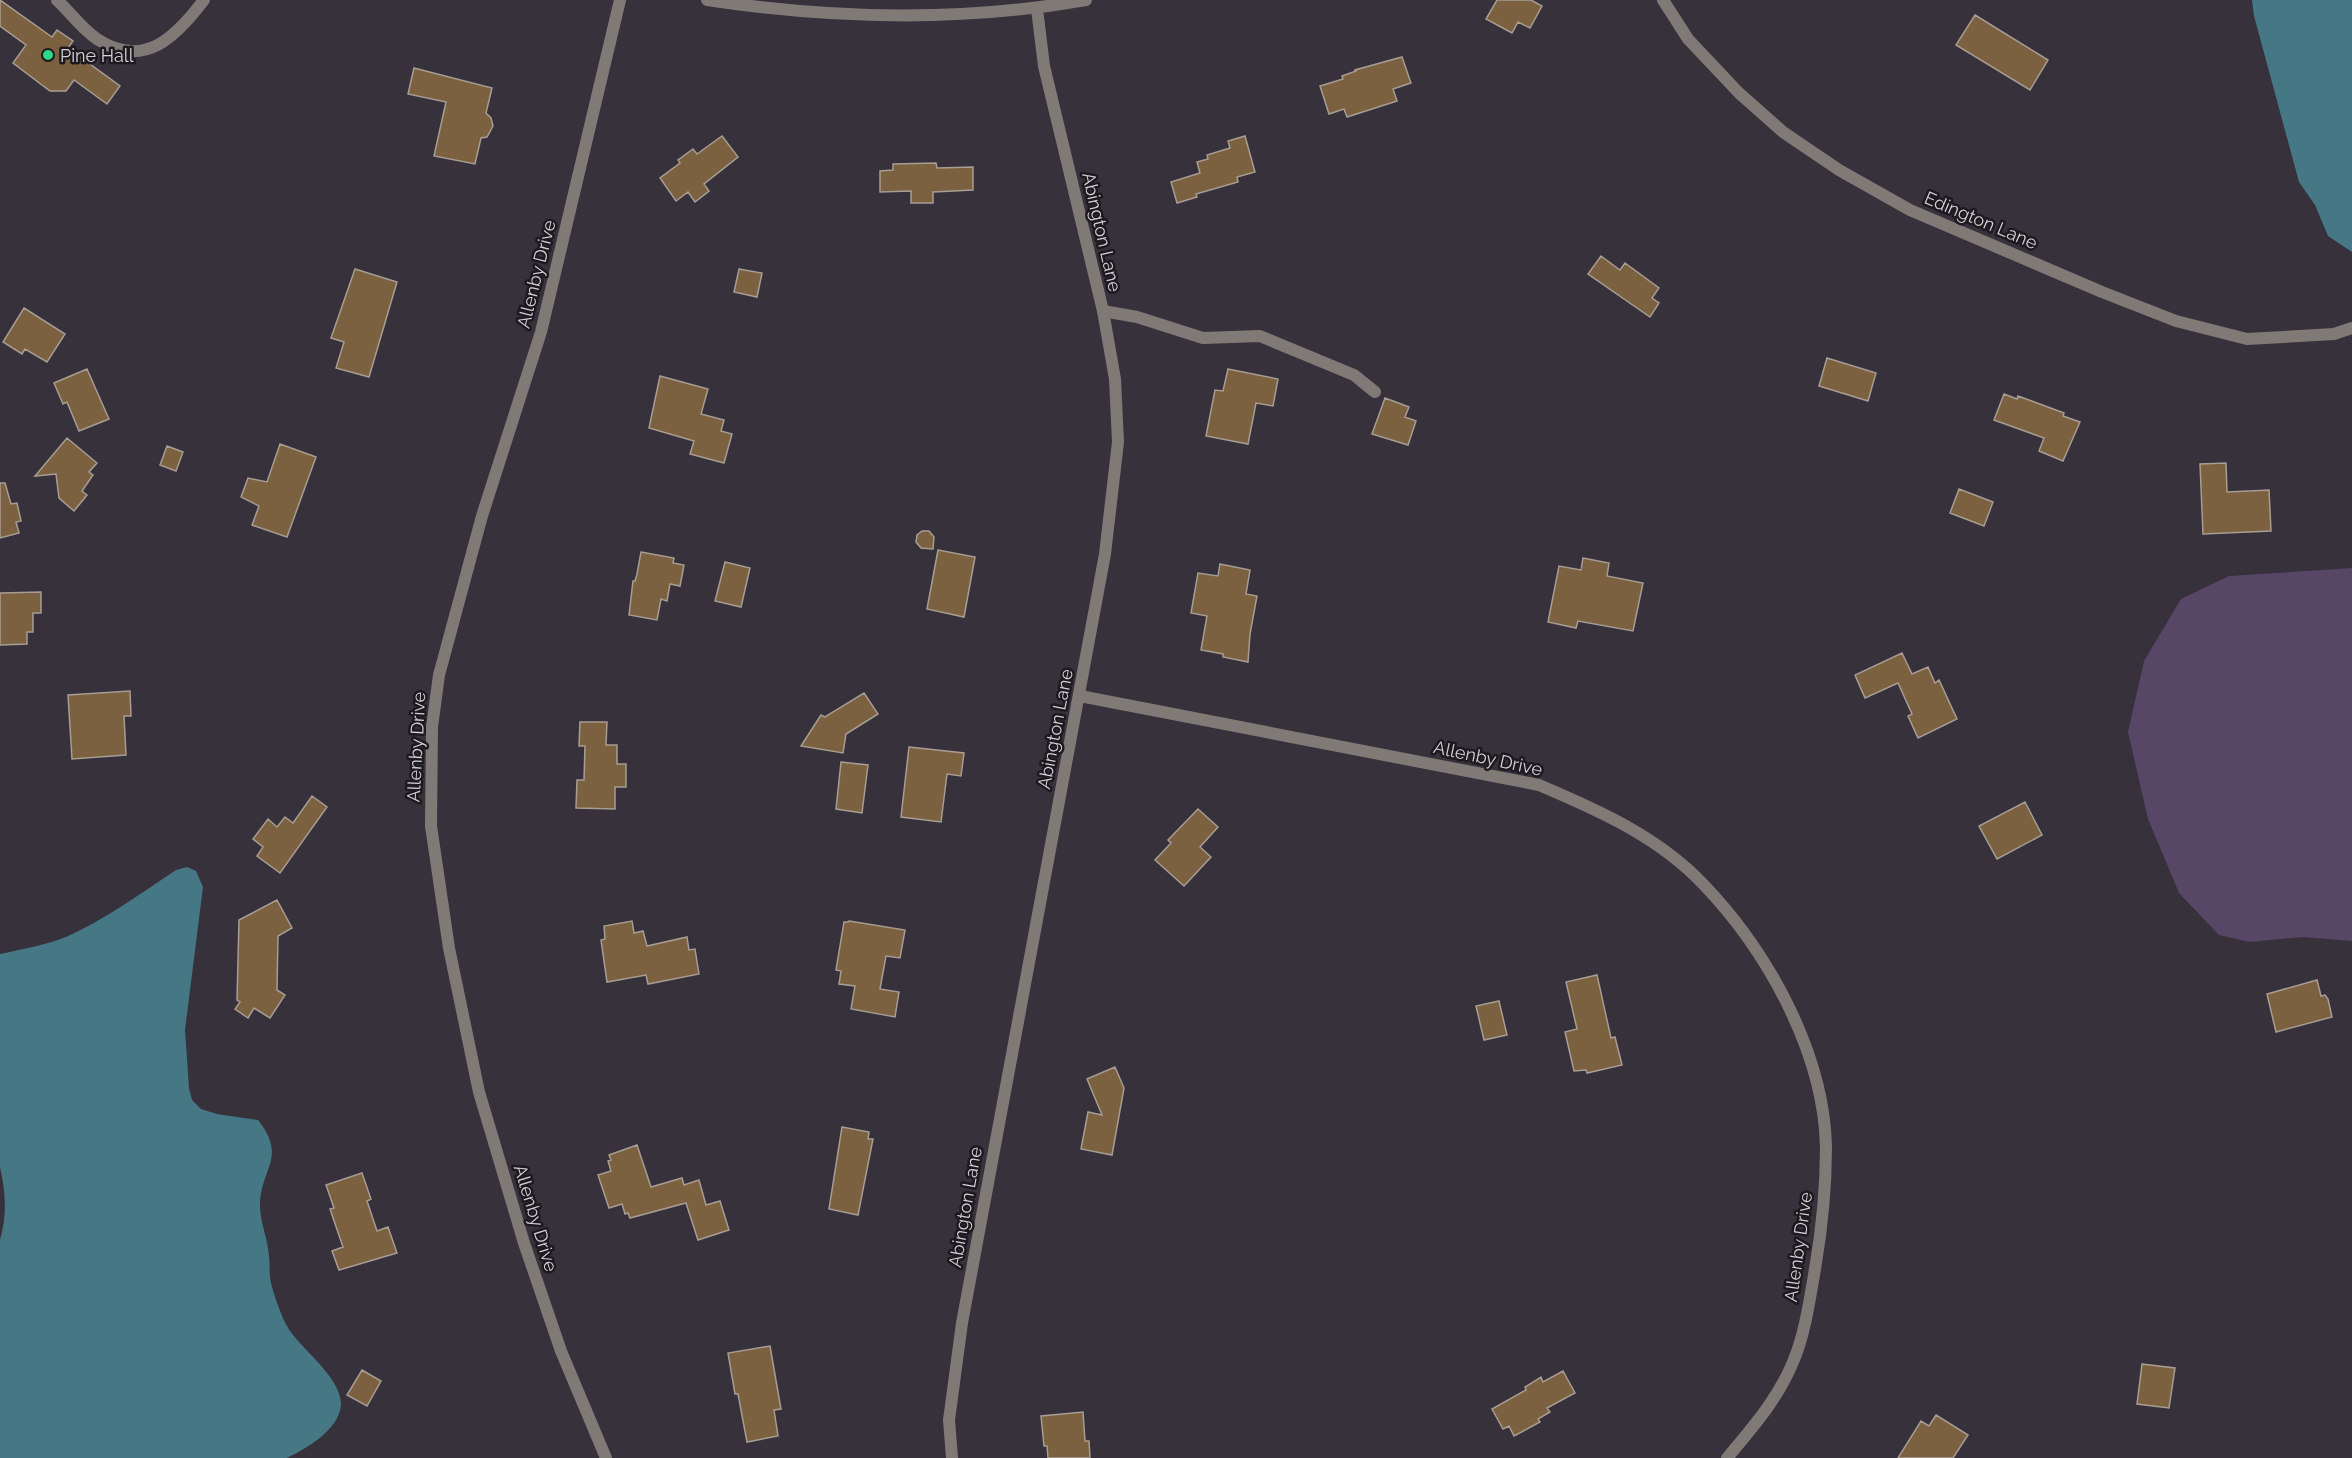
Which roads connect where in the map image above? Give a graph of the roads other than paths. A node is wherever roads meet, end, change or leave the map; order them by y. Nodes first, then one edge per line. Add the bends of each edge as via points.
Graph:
1 (57, 0) edge
2 (204, 0) edge
3 (620, 0) edge
4 (707, 0) edge
5 (1086, 0) edge
6 (1663, 0) edge
7 (754, 4) edge
8 (1037, 9) junction
9 (1103, 311) junction
10 (2352, 328) edge
11 (1375, 392) dead end
12 (1080, 696) junction
13 (606, 1458) edge
14 (952, 1458) edge
15 (1726, 1458) edge

1 - 2 street via 96,38 120,51 149,51 171,36
3 - 13 street, Allenby Drive via 541,332 482,516 439,675 432,728 431,803 449,948 479,1092 561,1351
4 - 7 street
5 - 8 street
6 - 10 street, Edington Lane via 1688,39 1783,132 1839,170 1910,210 2102,292 2187,323 2247,339 2334,334
7 - 8 street via 905,17
8 - 9 street, Abington Lane via 1044,66
9 - 11 street via 1137,317 1203,338 1260,336 1354,375
9 - 12 street, Abington Lane via 1115,379 1118,442 1105,554
12 - 14 street, Abington Lane via 962,1323 949,1420
12 - 15 street, Allenby Drive via 1539,785 1606,814 1653,843 1703,884 1742,927 1775,980 1802,1037 1819,1092 1826,1145 1824,1218 1794,1361 1768,1409

